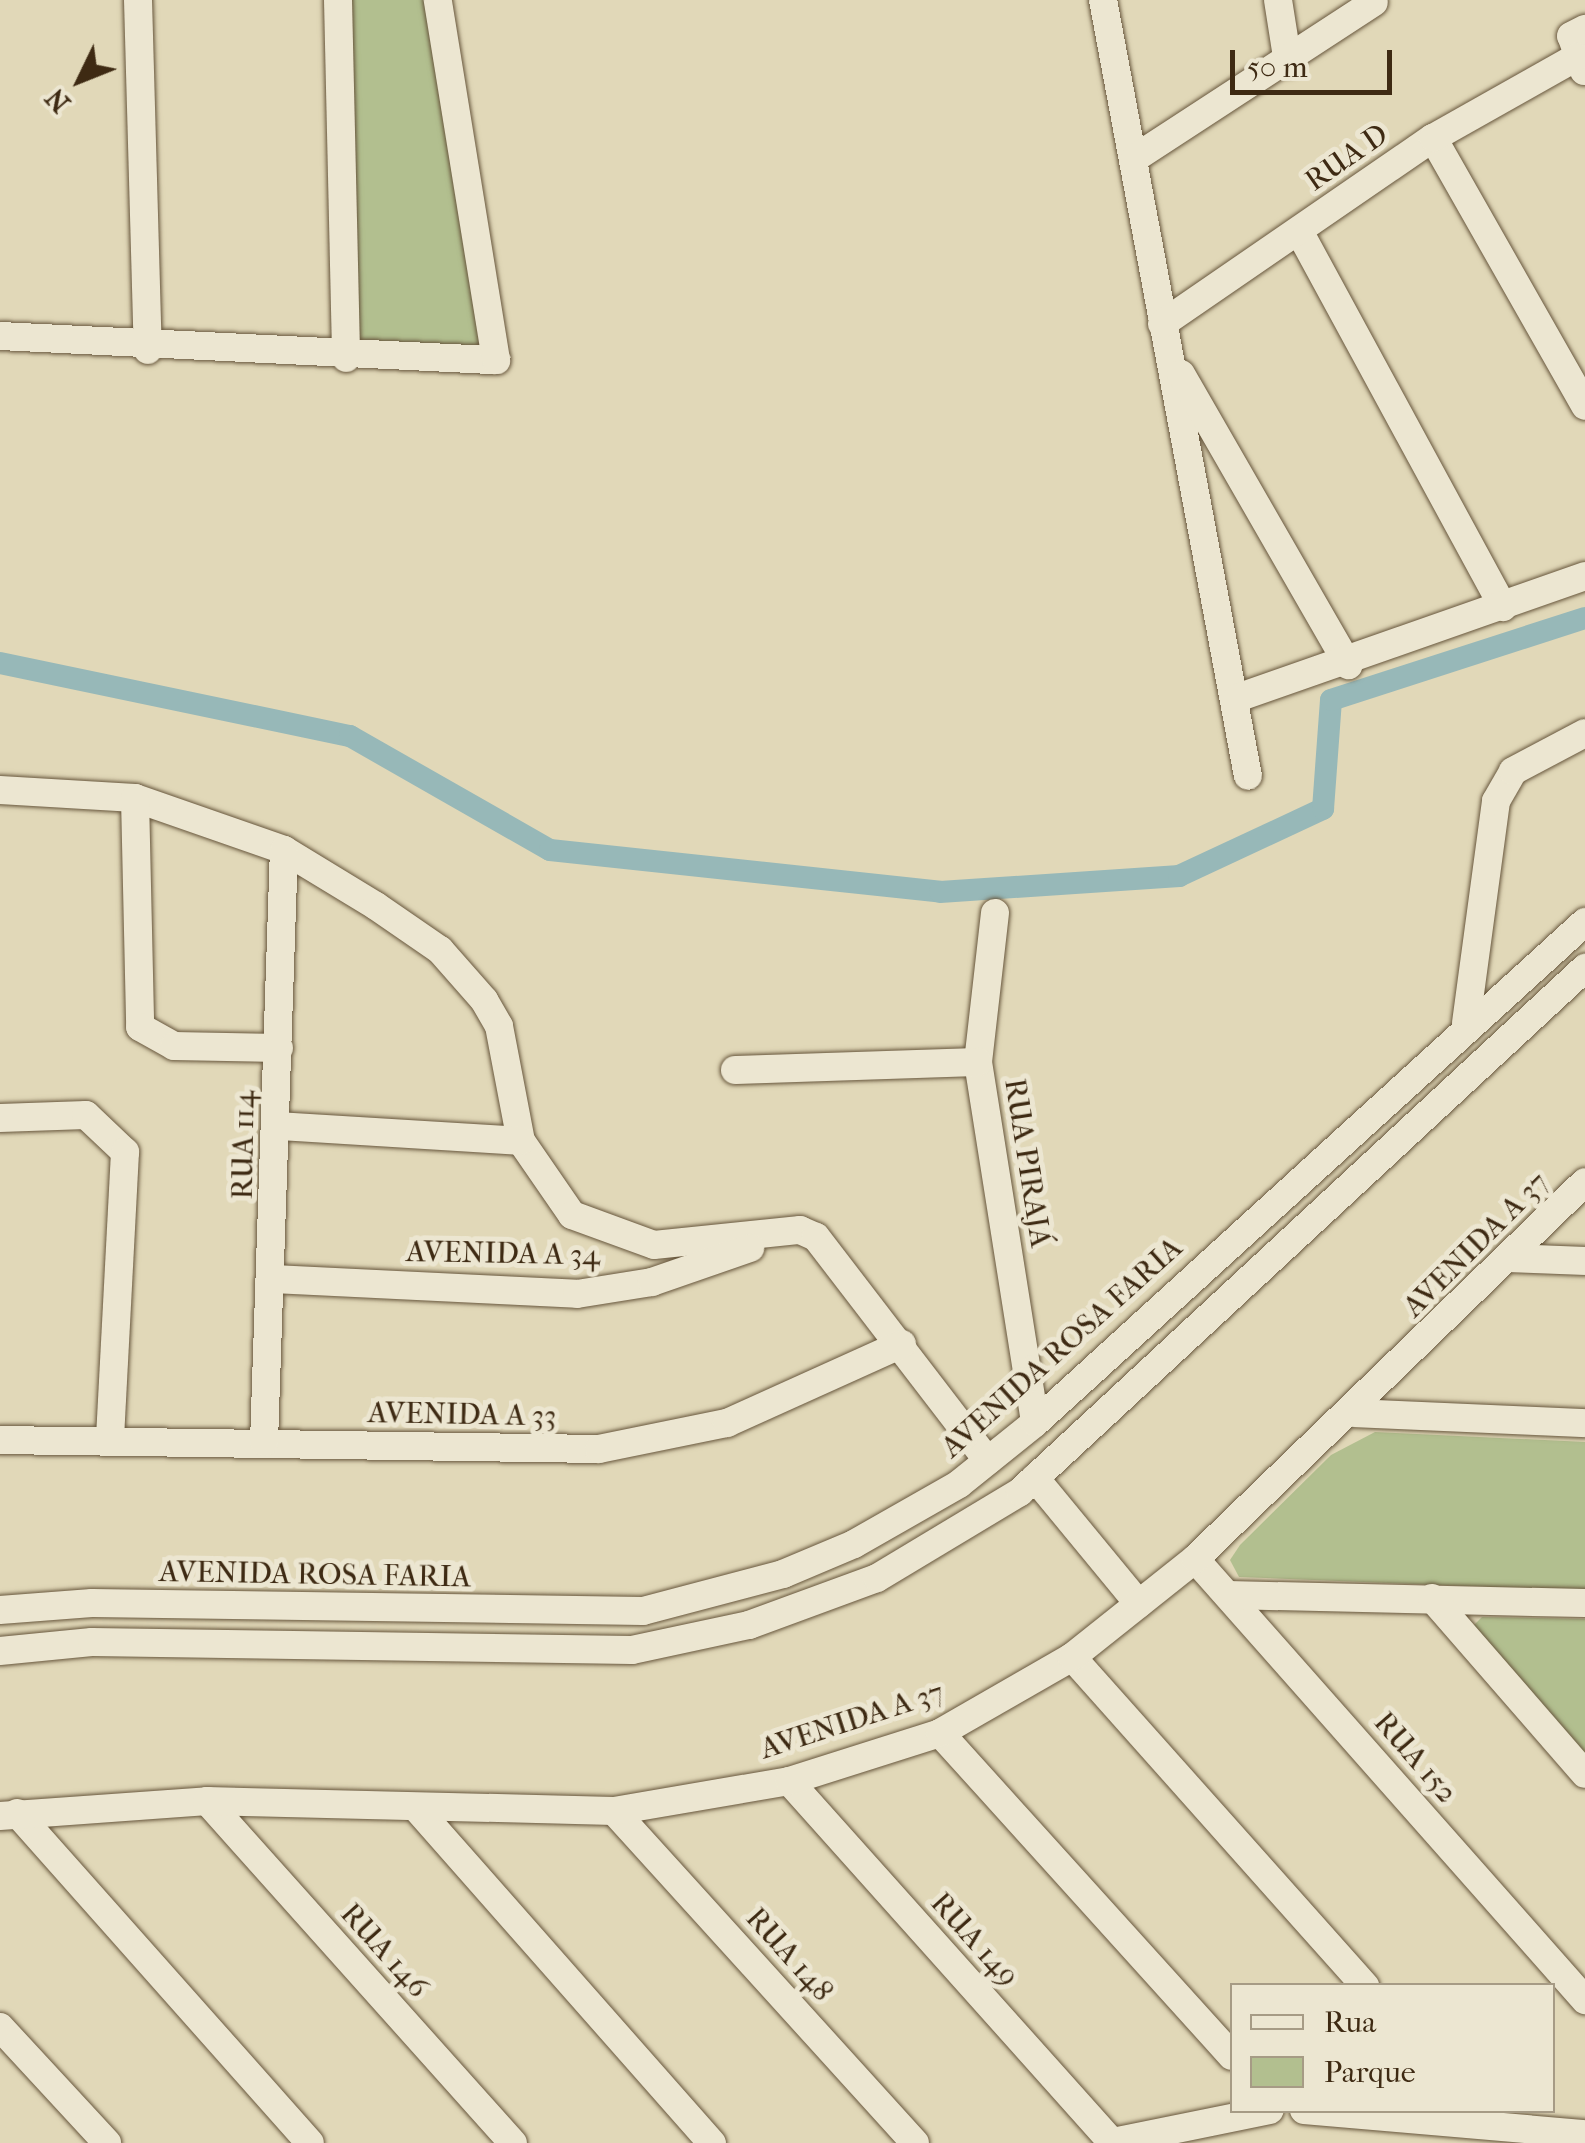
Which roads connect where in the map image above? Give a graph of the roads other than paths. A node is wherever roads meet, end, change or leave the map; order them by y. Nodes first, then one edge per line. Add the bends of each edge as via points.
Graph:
1 (138, 0) edge
2 (338, 0) edge
3 (438, 0) edge
4 (1103, 0) edge
5 (1278, 0) edge
6 (1374, 2) edge
7 (1585, 28) edge
8 (1288, 63) junction
9 (1581, 64) edge
10 (1433, 138) junction
11 (1134, 158) junction
12 (1299, 231) junction
13 (1162, 324) junction
14 (0, 336) edge
15 (148, 350) junction
16 (1170, 356) junction
17 (346, 358) junction
18 (1585, 406) edge
19 (1585, 576) edge
20 (1503, 606) junction
21 (1348, 666) junction
22 (1237, 698) junction
23 (1585, 733) edge
24 (1248, 776) dead end
25 (0, 790) edge
26 (135, 798) junction
27 (284, 850) junction
28 (995, 913) dead end
29 (1585, 922) edge
30 (1585, 968) edge
31 (1466, 1023) junction
32 (278, 1048) junction
33 (978, 1062) junction
34 (735, 1070) dead end
35 (0, 1118) edge
36 (278, 1126) junction
37 (1353, 1128) junction
38 (521, 1141) junction
39 (1381, 1157) junction
40 (1585, 1182) edge
41 (784, 1236) junction
42 (1509, 1258) junction
43 (1585, 1261) edge
44 (274, 1280) junction
45 (902, 1344) junction
46 (1354, 1414) junction
47 (1039, 1418) junction
48 (1585, 1423) edge
49 (0, 1440) edge
50 (110, 1442) junction
51 (264, 1442) junction
52 (1072, 1447) junction
53 (988, 1461) junction
54 (1035, 1478) junction
55 (1195, 1560) junction
56 (1228, 1594) junction
57 (1432, 1598) junction
58 (1585, 1603) edge
59 (1139, 1604) junction
60 (0, 1610) edge
61 (0, 1651) edge
62 (1072, 1657) junction
63 (940, 1733) junction
64 (1585, 1774) edge
65 (790, 1781) junction
66 (208, 1801) junction
67 (419, 1811) junction
68 (614, 1811) junction
69 (9, 1815) edge
70 (1362, 1983) edge
71 (1585, 2000) edge
72 (0, 2027) edge
73 (1230, 2054) edge
74 (1255, 2113) edge
75 (1410, 2113) edge
76 (1480, 2115) edge
77 (1585, 2134) edge
78 (1109, 2142) edge
79 (107, 2143) edge
80 (310, 2143) edge
81 (512, 2143) edge
82 (712, 2143) edge
83 (915, 2143) edge

1 - 15 street
2 - 17 street
3 - 17 street via 496,360
4 - 11 street
5 - 8 street
6 - 8 street
7 - 9 street via 1572,36
8 - 11 street
9 - 10 street, RUA D
10 - 12 street, RUA D
10 - 18 street
11 - 13 street
12 - 13 street, RUA D
12 - 20 street
13 - 16 street
14 - 15 street
15 - 17 street
16 - 21 street
16 - 22 street
19 - 20 street
20 - 21 street
21 - 22 street
22 - 24 street
23 - 31 street via 1513,771 1496,801
25 - 26 street
26 - 27 street
26 - 32 street via 140,1026 174,1046
27 - 32 street, RUA 114
27 - 38 street via 462,972 499,1026
28 - 33 street, RUA PIRAJÁ
29 - 31 street, AVENIDA ROSA FARIA
30 - 39 street
31 - 37 street, AVENIDA ROSA FARIA
32 - 36 street, RUA 114
33 - 34 street
33 - 47 street, RUA PIRAJÁ
35 - 50 street via 86,1115 124,1152
36 - 38 street
36 - 44 street, RUA 114
37 - 39 street
37 - 47 street, AVENIDA ROSA FARIA
38 - 41 street via 572,1215 625,1242
39 - 52 street
40 - 42 street, AVENIDA A 37
41 - 44 street, AVENIDA A 34 via 652,1282 578,1294
41 - 45 street via 800,1230 835,1253
42 - 43 street
42 - 46 street, AVENIDA A 37
44 - 51 street, RUA 114
45 - 51 street, AVENIDA A 33 via 753,1413 649,1442 517,1453
45 - 53 street
46 - 48 street
46 - 55 street, AVENIDA A 37
47 - 52 street
47 - 53 street, AVENIDA ROSA FARIA
49 - 50 street, AVENIDA A 33
50 - 51 street, AVENIDA A 33
52 - 54 street
53 - 60 street, AVENIDA ROSA FARIA via 854,1544 783,1574 643,1610 92,1603
54 - 59 street
54 - 61 street via 877,1578 684,1642 518,1651 92,1642
55 - 56 street, RUA 152
55 - 59 street, AVENIDA A 37
56 - 57 street
56 - 71 street, RUA 152
57 - 58 street
57 - 64 street
59 - 62 street, AVENIDA A 37
62 - 63 street, AVENIDA A 37
62 - 70 street
63 - 65 street, AVENIDA A 37
63 - 73 street
65 - 68 street, AVENIDA A 37
65 - 78 street, RUA 149
66 - 67 street, AVENIDA A 37
66 - 69 street, AVENIDA A 37
66 - 81 street, RUA 146
67 - 68 street, AVENIDA A 37
67 - 82 street
68 - 83 street, RUA 148
69 - 80 street
72 - 79 street
74 - 78 street
75 - 76 street
76 - 77 street

